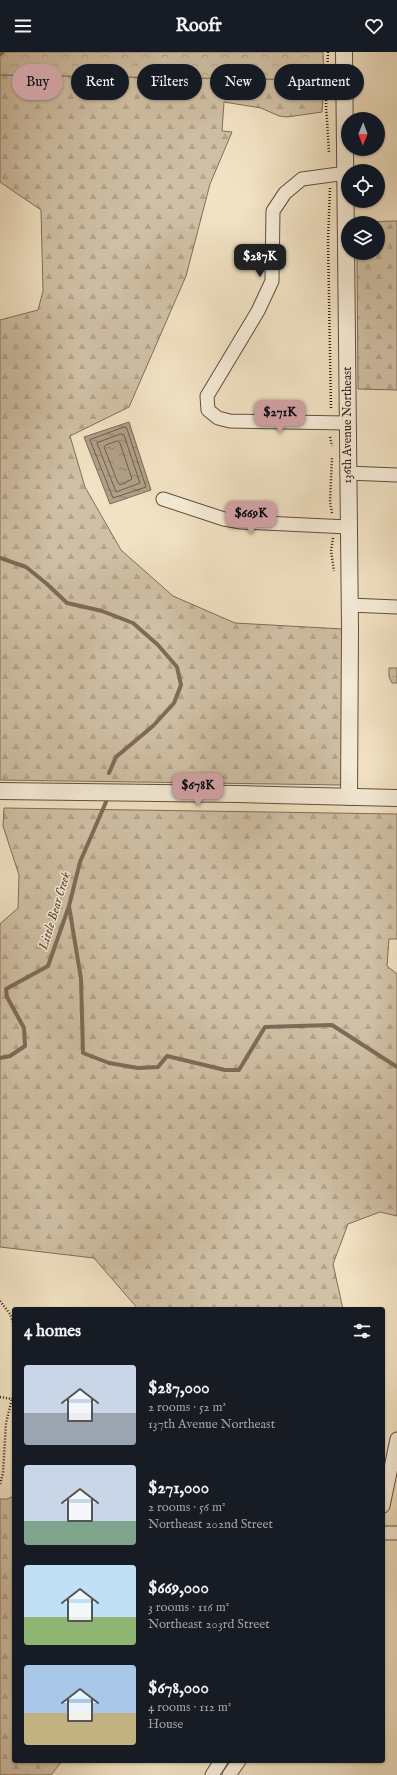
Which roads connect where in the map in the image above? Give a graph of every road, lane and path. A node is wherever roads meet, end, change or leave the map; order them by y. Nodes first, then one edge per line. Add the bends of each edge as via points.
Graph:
1 (328, 52) edge
2 (344, 52) edge
3 (330, 158) dead end
4 (346, 164) edge
5 (341, 174) edge
6 (330, 185) dead end
7 (346, 208) edge
8 (331, 409) dead end
9 (347, 423) junction
10 (330, 437) dead end
11 (333, 450) dead end
12 (333, 454) dead end
13 (347, 473) junction
14 (397, 475) edge
15 (163, 499) dead end
16 (332, 507) dead end
17 (348, 527) junction
18 (333, 537) dead end
19 (334, 573) dead end
20 (349, 605) junction
21 (397, 607) edge
22 (0, 791) edge
23 (350, 797) junction
24 (397, 798) edge
25 (0, 1301) edge
26 (12, 1320) edge
27 (0, 1397) edge
28 (12, 1399) joint
29 (397, 1439) edge
30 (0, 1484) edge
31 (385, 1496) edge
32 (397, 1533) edge
33 (385, 1534) edge
34 (229, 1765) edge
35 (212, 1775) edge

1 - 3 path via 326,104
2 - 4 street, 136th Avenue Northeast
5 - 9 street via 302,179 285,193 273,211 272,281 258,311 207,396 208,410 218,418 230,421
6 - 8 path via 328,241
7 - 9 street, 136th Avenue Northeast
9 - 13 street, 136th Avenue Northeast
10 - 11 path
12 - 16 path via 330,488
13 - 14 street
13 - 17 street, 136th Avenue Northeast
15 - 17 street via 241,522
17 - 20 street, 136th Avenue Northeast
18 - 19 path via 331,551
20 - 21 street
20 - 23 street, 136th Avenue Northeast
22 - 23 street
23 - 24 street
25 - 26 path
27 - 28 path
28 - 30 path via 6,1423
29 - 31 street
32 - 33 street
34 - 35 street

